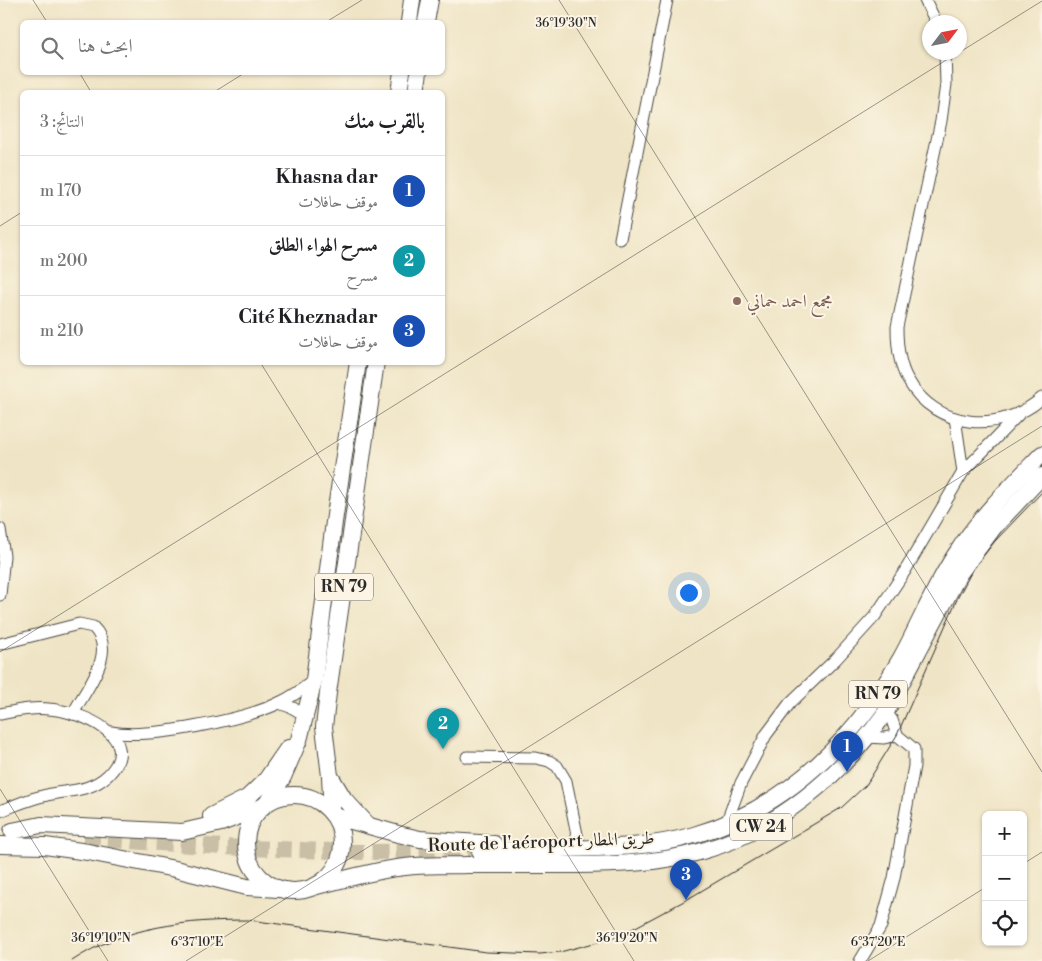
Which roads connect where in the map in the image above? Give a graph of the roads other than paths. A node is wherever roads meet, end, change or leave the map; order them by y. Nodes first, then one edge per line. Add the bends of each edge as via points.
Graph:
1 (412, 0) edge
2 (430, 0) edge
3 (667, 0) edge
4 (925, 0) edge
5 (932, 15) edge
6 (409, 20) edge
7 (426, 20) edge
8 (945, 60) edge
9 (402, 75) edge
10 (419, 75) edge
11 (399, 90) edge
12 (416, 90) edge
13 (620, 239) dead end
14 (358, 365) edge
15 (376, 365) edge
16 (1042, 398) edge
17 (1018, 414) junction
18 (956, 418) junction
19 (1042, 454) edge
20 (963, 472) junction
21 (1042, 476) edge
22 (0, 529) edge
23 (0, 595) edge
24 (0, 644) edge
25 (314, 680) junction
26 (279, 703) junction
27 (886, 712) junction
28 (0, 714) edge
29 (73, 714) junction
30 (305, 718) junction
31 (111, 732) junction
32 (897, 735) junction
33 (868, 737) junction
34 (467, 758) dead end
35 (330, 776) junction
36 (264, 806) junction
37 (0, 811) edge
38 (333, 814) junction
39 (367, 824) junction
40 (726, 824) junction
41 (6, 830) edge
42 (156, 832) junction
43 (84, 838) tunnel mouth
44 (0, 845) edge
45 (559, 849) junction
46 (580, 849) junction
47 (480, 851) tunnel mouth
48 (313, 887) junction
49 (283, 890) junction
50 (860, 961) edge

1 - 6 highway
2 - 7 highway
3 - 13 street
4 - 5 street
8 - 18 street via 941,121 897,327 897,342 908,380 935,408
9 - 11 highway
10 - 12 highway
14 - 25 highway, RN 79
15 - 35 highway, RN 79 via 324,727
16 - 17 street
17 - 18 street via 999,421 977,423
17 - 20 street
18 - 20 street
19 - 40 highway, Route de l'aéroport طريق المطار / RN 79 via 980,520 959,548 900,659 840,744 796,783 758,809
20 - 40 street via 875,616 790,703 766,735 741,782
21 - 27 highway, Route de l'aéroport طريق المطار / CW 24 via 994,527 959,574
22 - 23 street via 4,556
24 - 29 street via 79,624 93,627 102,638 102,658
25 - 26 street
25 - 30 highway, RN 79
26 - 30 street via 293,708
26 - 31 street via 213,722 155,733 124,735
27 - 32 street
27 - 33 highway, Route de l'aéroport طريق المطار / CW 24
28 - 29 street via 33,708
29 - 31 street
30 - 36 highway, RN 79 via 290,763
30 - 42 highway, RN 79 via 266,780 247,798 199,821
31 - 37 street via 120,752 108,775 94,785 82,790 48,794
32 - 33 street
32 - 50 street via 914,749 914,766 894,878 881,926
33 - 48 highway, Route de l'aéroport طريق المطار / CW 24 via 820,786 786,811 750,832 701,852 637,863 405,867
34 - 46 street via 536,758 557,766 566,781
35 - 38 highway, RN 79
35 - 39 highway via 344,799
36 - 38 highway via 280,797 294,795 321,803
36 - 42 highway, RN 79 via 200,829
36 - 49 highway via 252,820 246,848 258,875
38 - 39 highway
38 - 48 highway via 340,828 340,856 335,869
39 - 45 highway via 420,839
40 - 46 highway, Route de l'aéroport طريق المطار / RN 79 via 669,841
41 - 42 highway, RN 79 via 41,825
41 - 43 highway, RN 79
44 - 49 highway via 45,846 88,852 248,887
45 - 46 highway, Route de l'aéroport طريق المطار / RN 79
45 - 47 highway, Route de l'aéroport طريق المطار / RN 79
48 - 49 highway

